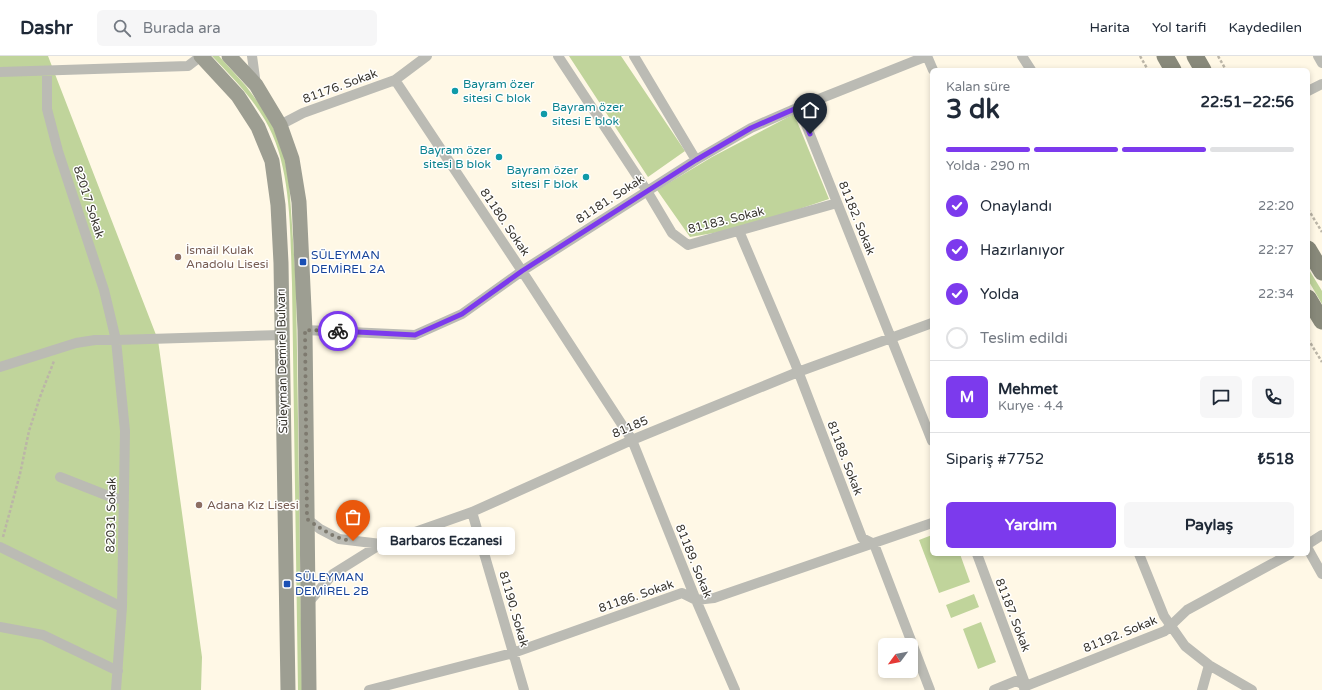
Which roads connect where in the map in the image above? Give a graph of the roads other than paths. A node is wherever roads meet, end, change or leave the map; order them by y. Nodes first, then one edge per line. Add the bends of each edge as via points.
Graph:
1 (201, 56) edge
2 (229, 56) edge
3 (252, 56) edge
4 (427, 56) edge
5 (558, 56) edge
6 (634, 56) edge
7 (927, 56) edge
8 (1022, 56) edge
9 (1165, 56) edge
10 (1195, 56) edge
11 (1318, 56) edge
12 (1322, 63) edge
13 (932, 68) edge
14 (1030, 68) edge
15 (1172, 68) edge
16 (1202, 68) edge
17 (47, 70) junction
18 (0, 72) edge
19 (395, 80) junction
20 (1322, 84) edge
21 (256, 85) junction
22 (1310, 90) edge
23 (799, 107) junction
24 (280, 125) junction
25 (696, 160) junction
26 (647, 191) junction
27 (837, 204) junction
28 (739, 231) junction
29 (1310, 252) edge
30 (522, 271) junction
31 (1322, 272) edge
32 (1310, 301) edge
33 (1322, 321) edge
34 (930, 324) edge
35 (305, 330) junction
36 (282, 335) junction
37 (890, 338) junction
38 (116, 340) junction
39 (0, 367) edge
40 (798, 372) junction
41 (930, 436) edge
42 (632, 440) junction
43 (60, 477) dead end
44 (124, 500) junction
45 (472, 512) junction
46 (307, 519) junction
47 (930, 524) edge
48 (1322, 535) edge
49 (1310, 543) edge
50 (381, 544) junction
51 (874, 544) junction
52 (0, 547) edge
53 (1310, 553) edge
54 (977, 556) edge
55 (1140, 556) edge
56 (1286, 556) edge
57 (1322, 574) edge
58 (696, 600) junction
59 (308, 603) junction
60 (122, 607) junction
61 (1171, 626) junction
62 (0, 627) edge
63 (513, 653) junction
64 (1209, 665) junction
65 (118, 671) junction
66 (1025, 688) edge
67 (116, 690) edge
68 (288, 690) edge
69 (309, 690) edge
70 (369, 690) edge
71 (524, 690) edge
72 (736, 690) edge
73 (930, 690) edge
74 (994, 690) edge
75 (1202, 690) edge
76 (1252, 690) edge

1 - 17 street via 188,66
1 - 36 main road, Süleyman Demirel Bulvarı via 238,96 258,127 272,161 281,256
2 - 21 main road, Süleyman Demirel Bulvarı
3 - 21 street
4 - 19 street, 81176. Sokak
5 - 26 street
6 - 25 street
7 - 13 street
7 - 23 street, 81181. Sokak
8 - 14 street
9 - 15 main road
10 - 16 main road
11 - 12 street
17 - 18 street
17 - 38 street, 82017 Sokak via 47,109 58,151 104,290
19 - 24 street, 81176. Sokak via 304,113
19 - 30 street, 81180. Sokak
20 - 22 street
21 - 24 main road, Süleyman Demirel Bulvarı
23 - 25 street, 81181. Sokak via 751,128
23 - 27 street, 81182. Sokak
24 - 35 main road, Süleyman Demirel Bulvarı via 292,159 299,202
25 - 26 street, 81181. Sokak
26 - 28 street, 81183. Sokak via 672,233 688,245
26 - 30 street, 81181. Sokak
27 - 28 street, 81183. Sokak
27 - 37 street, 81182. Sokak
28 - 40 street, 81188. Sokak
29 - 31 main road
30 - 35 street, 81181. Sokak via 462,314 415,335
30 - 42 street, 81180. Sokak
32 - 33 main road
34 - 37 street, 81185
35 - 46 main road, Süleyman Demirel Bulvarı
36 - 38 street
36 - 68 main road, Süleyman Demirel Bulvarı
37 - 40 street, 81185
37 - 41 street
38 - 39 street via 76,343
38 - 44 street, 82031 Sokak via 125,431
40 - 42 street, 81185
40 - 51 street, 81188. Sokak via 862,538
42 - 45 street, 81185
42 - 58 street, 81189. Sokak
43 - 44 street
44 - 60 street, 82031 Sokak
45 - 50 street, 81185
45 - 63 street, 81190. Sokak
46 - 50 street, 81185 via 339,539
46 - 59 main road, Süleyman Demirel Bulvarı
47 - 51 street, 81186. Sokak
48 - 49 street
50 - 59 street, 81185 via 333,574
51 - 58 street, 81186. Sokak via 714,598
51 - 73 street, 81188. Sokak
52 - 60 street
53 - 57 street
54 - 66 street, 81187. Sokak
55 - 61 street via 1164,616
56 - 61 street, 81192. Sokak via 1187,610
58 - 63 street, 81186. Sokak via 682,593
58 - 72 street, 81189. Sokak
59 - 69 main road, Süleyman Demirel Bulvarı
60 - 65 street, 82031 Sokak
61 - 64 street via 1185,646
61 - 66 street, 81192. Sokak via 1165,631
62 - 65 street via 43,634
63 - 70 street, 81186. Sokak
63 - 71 street, 81190. Sokak
64 - 75 street
64 - 76 street
65 - 67 street, 82031 Sokak
66 - 74 street, 81192. Sokak via 1016,681

